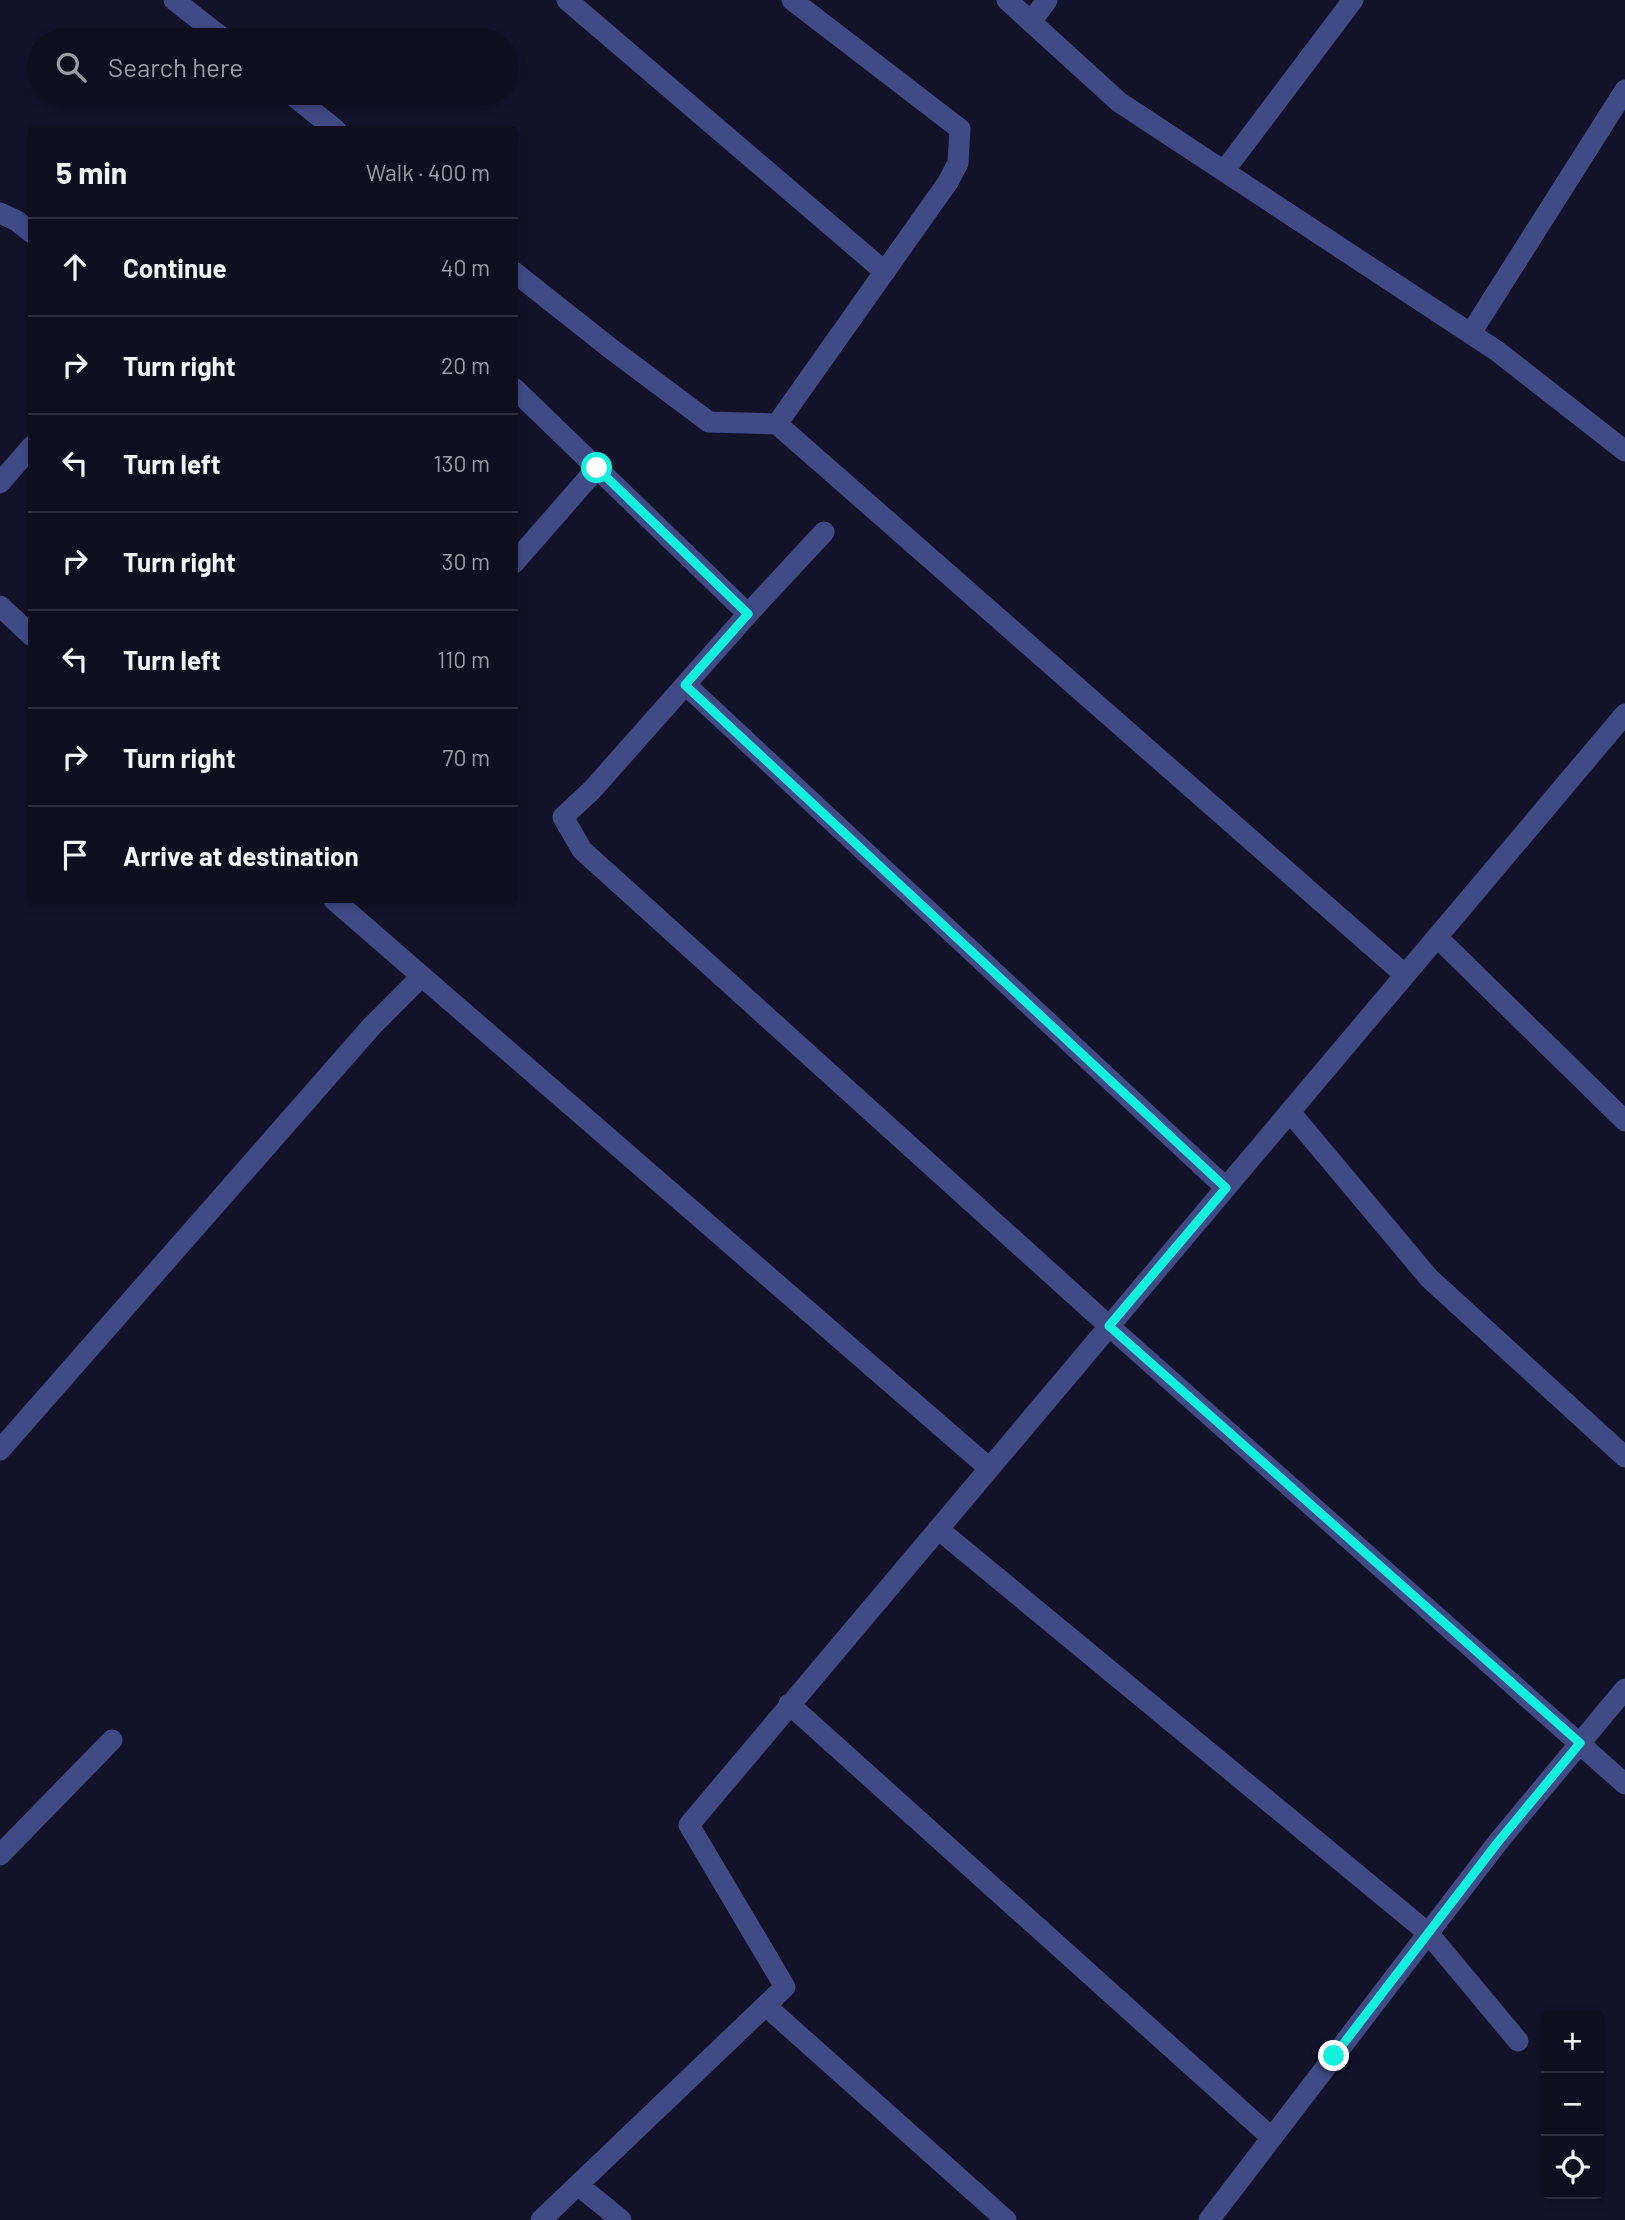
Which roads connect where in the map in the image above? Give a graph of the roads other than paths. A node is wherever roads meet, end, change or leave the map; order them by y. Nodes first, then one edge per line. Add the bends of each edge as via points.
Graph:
1 (174, 0) edge
2 (567, 0) edge
3 (792, 0) edge
4 (1007, 0) edge
5 (1047, 0) edge
6 (1353, 0) edge
7 (1031, 22) junction
8 (210, 28) edge
9 (1625, 90) edge
10 (305, 105) edge
11 (332, 126) edge
12 (1224, 171) junction
13 (0, 213) edge
14 (28, 230) edge
15 (885, 272) junction
16 (518, 275) edge
17 (1471, 333) junction
18 (518, 392) edge
19 (777, 424) junction
20 (28, 451) edge
21 (1625, 451) edge
22 (597, 468) junction
23 (0, 483) edge
24 (824, 532) dead end
25 (518, 558) edge
26 (0, 606) edge
27 (748, 614) junction
28 (28, 632) edge
29 (685, 685) junction
30 (1625, 714) edge
31 (337, 903) edge
32 (1437, 937) junction
33 (1405, 975) junction
34 (422, 976) junction
35 (1290, 1112) junction
36 (1625, 1121) edge
37 (1226, 1188) junction
38 (1109, 1326) junction
39 (0, 1450) edge
40 (1625, 1457) edge
41 (989, 1468) junction
42 (938, 1530) junction
43 (1625, 1689) edge
44 (789, 1704) junction
45 (112, 1740) dead end
46 (1580, 1743) junction
47 (1625, 1784) edge
48 (0, 1856) edge
49 (1428, 1933) junction
50 (766, 2006) junction
51 (1518, 2041) dead end
52 (1272, 2138) junction
53 (578, 2185) junction
54 (541, 2220) edge
55 (621, 2220) edge
56 (1006, 2220) edge
57 (1209, 2220) edge

1 - 8 street
2 - 15 street
3 - 15 street via 960,129 958,163
4 - 7 street
5 - 7 street
6 - 12 street
7 - 12 street via 1119,102
9 - 17 street
10 - 11 street
12 - 17 street
13 - 14 street
15 - 19 street
16 - 19 street via 709,422
17 - 21 street
18 - 22 street
19 - 33 street
20 - 23 street
22 - 25 street
22 - 27 street
24 - 27 street
26 - 28 street
27 - 29 street
29 - 37 street
29 - 38 street via 563,817 582,850
30 - 32 street
31 - 34 street
32 - 33 street
32 - 36 street
33 - 35 street
34 - 39 street via 372,1026
34 - 41 street
35 - 37 street
35 - 40 street via 1429,1278
37 - 38 street
38 - 41 street
38 - 46 street
41 - 42 street
42 - 44 street
42 - 49 street
43 - 46 street
44 - 50 street via 689,1825 785,1987
44 - 52 street
45 - 48 street
46 - 47 street
46 - 49 street
49 - 51 street
49 - 52 street
50 - 53 street
50 - 56 street
52 - 57 street
53 - 54 street
53 - 55 street

